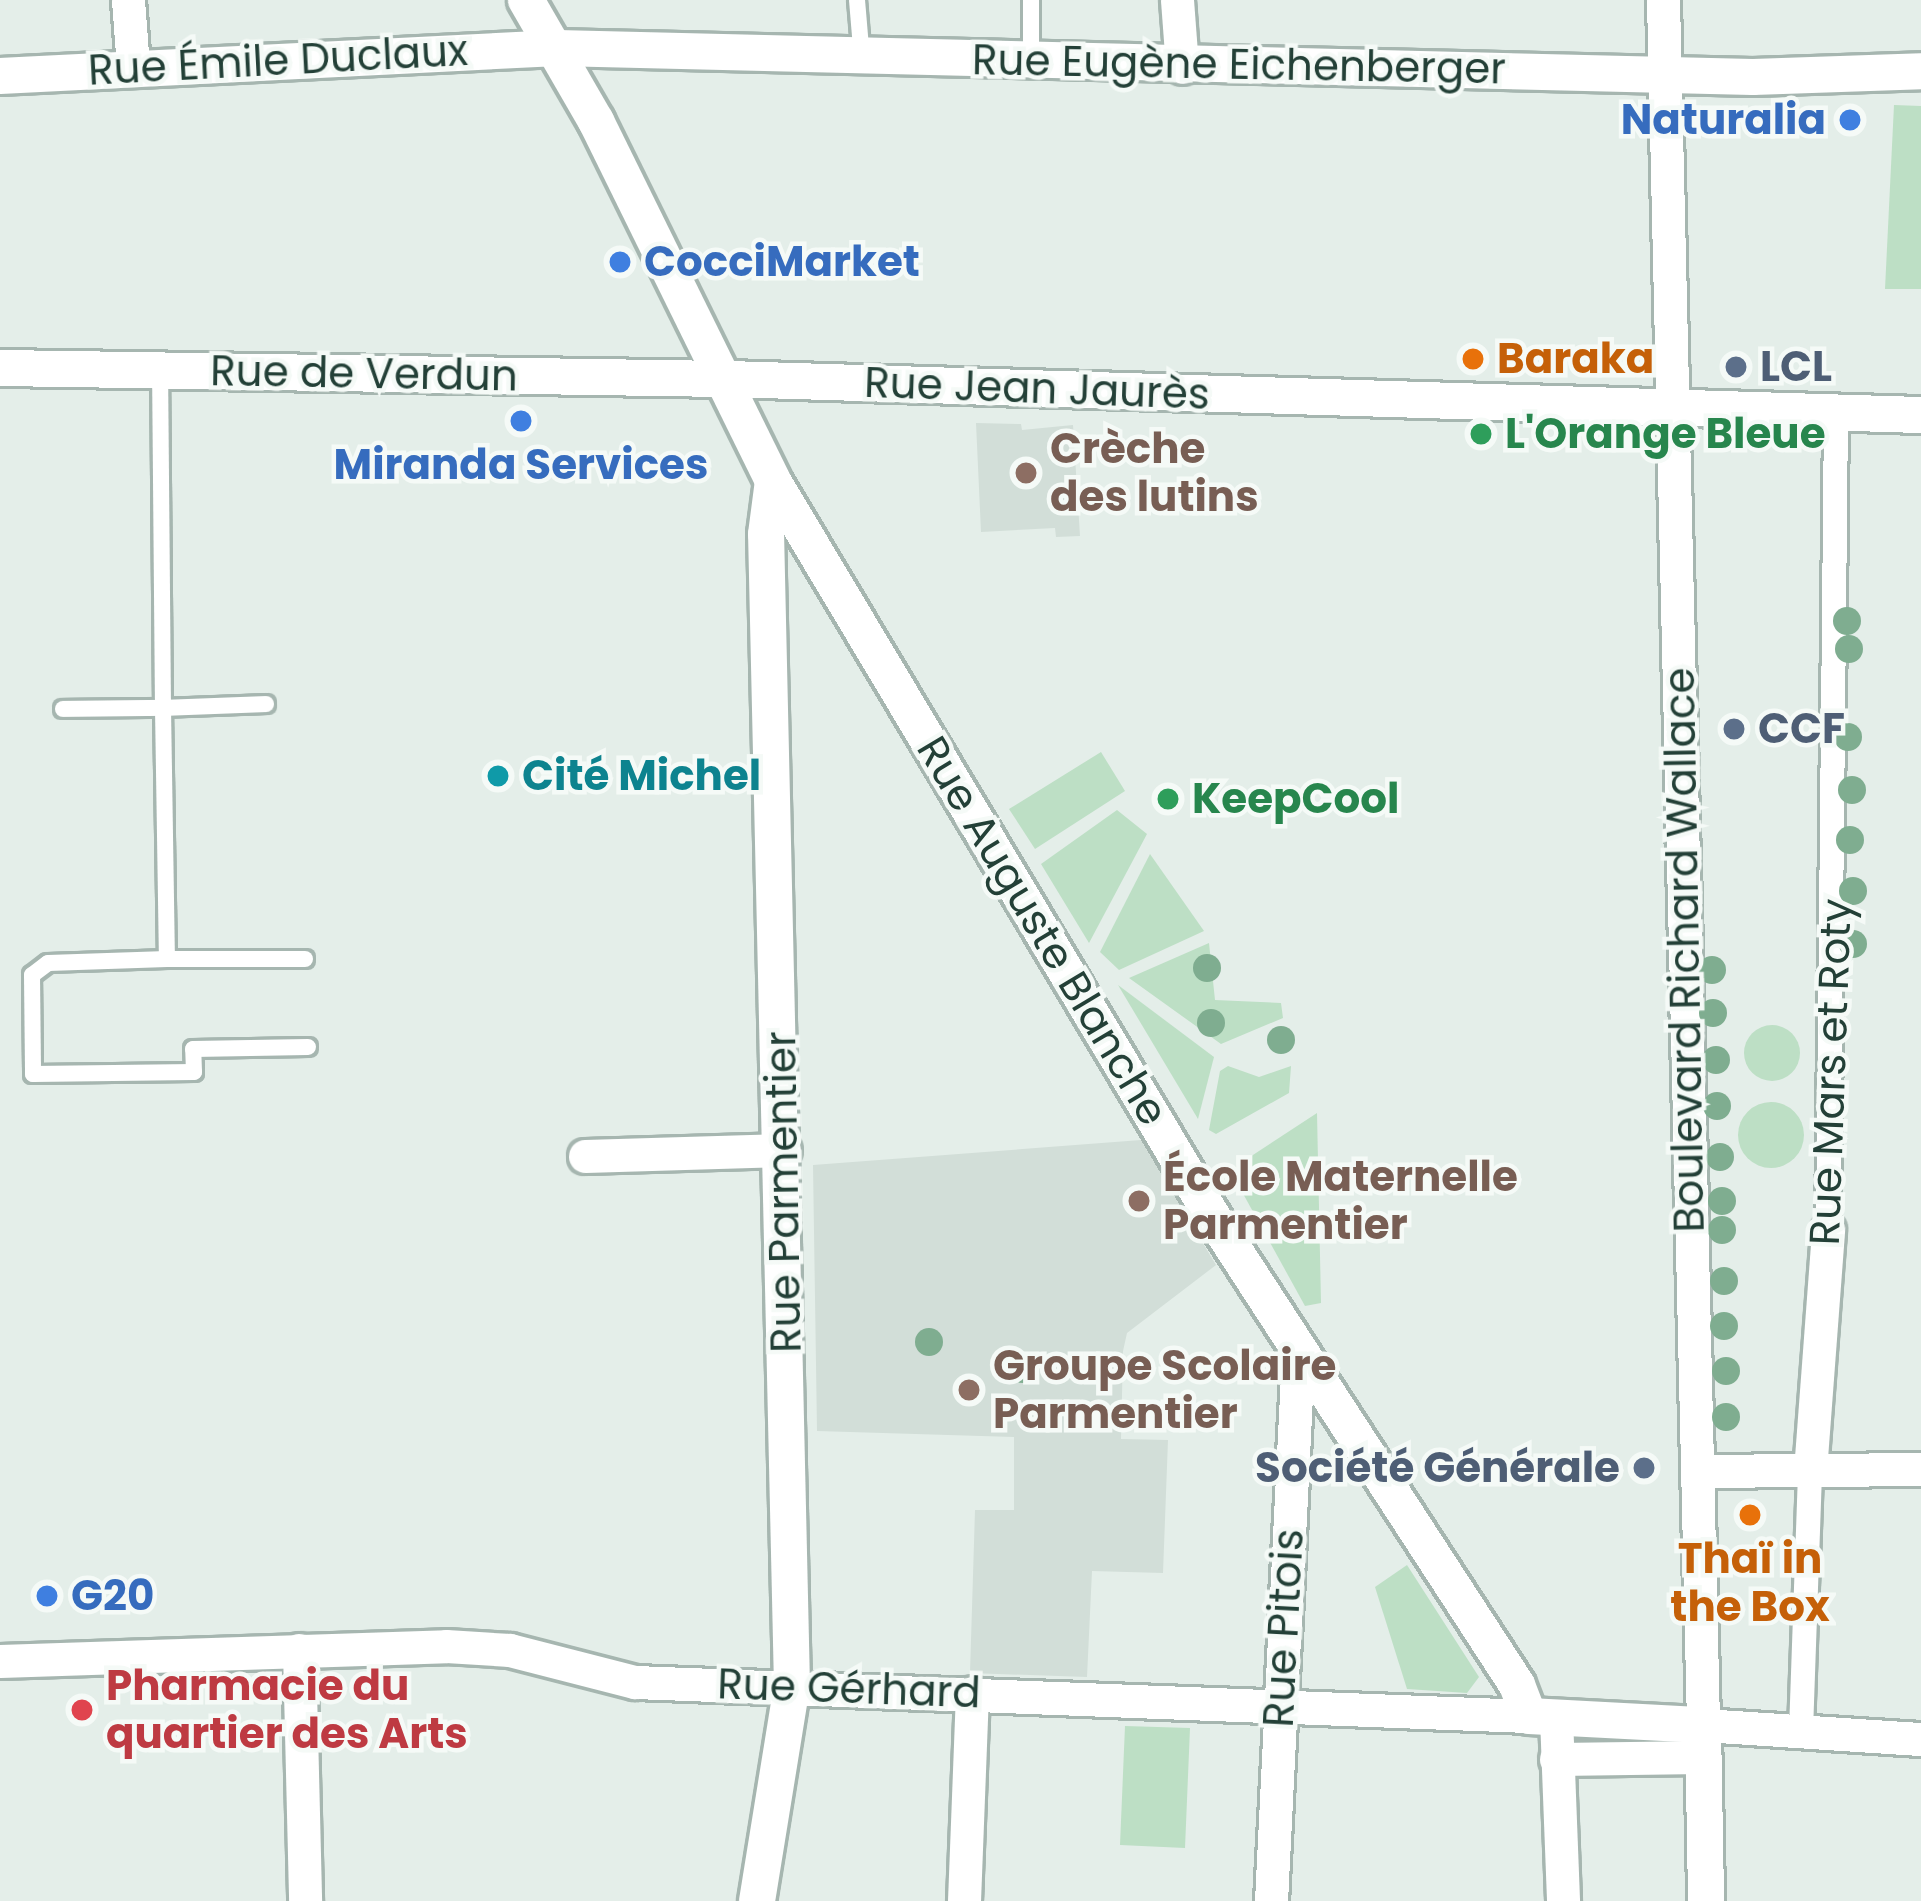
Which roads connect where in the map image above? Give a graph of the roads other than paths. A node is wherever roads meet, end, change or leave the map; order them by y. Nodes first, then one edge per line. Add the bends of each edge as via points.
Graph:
1 (128, 0) edge
2 (526, 0) edge
3 (856, 0) edge
4 (1030, 0) edge
5 (1177, 0) edge
6 (1663, 0) edge
7 (557, 47) junction
8 (862, 58) junction
9 (1031, 62) junction
10 (133, 66) junction
11 (1182, 67) junction
12 (1921, 71) edge
13 (1665, 72) junction
14 (0, 76) edge
15 (0, 368) edge
16 (160, 372) junction
17 (728, 379) junction
18 (1672, 410) junction
19 (1836, 413) junction
20 (1921, 415) edge
21 (772, 482) junction
22 (825, 564) junction
23 (767, 584) junction
24 (266, 704) dead end
25 (164, 708) junction
26 (63, 709) dead end
27 (167, 959) junction
28 (305, 959) dead end
29 (308, 1047) dead end
30 (784, 1150) junction
31 (585, 1156) dead end
32 (1834, 1237) joint
33 (1298, 1354) junction
34 (1921, 1469) edge
35 (1697, 1471) junction
36 (1810, 1471) junction
37 (298, 1650) junction
38 (0, 1661) edge
39 (792, 1686) junction
40 (972, 1694) junction
41 (1280, 1705) junction
42 (1542, 1716) junction
43 (1802, 1731) junction
44 (1921, 1739) edge
45 (1704, 1741) junction
46 (1556, 1759) junction
47 (304, 1901) edge
48 (757, 1901) edge
49 (964, 1901) edge
50 (1271, 1901) edge
51 (1563, 1901) edge
52 (1706, 1901) edge

1 - 10 street
2 - 7 street, Rue Auguste Blanche
3 - 8 lane
4 - 9 lane
5 - 11 street
6 - 13 street, Boulevard Richard Wallace
7 - 8 street, Rue Eugène Eichenberger
7 - 10 street, Rue Émile Duclaux
7 - 17 street, Rue Auguste Blanche
8 - 9 street, Rue Eugène Eichenberger
9 - 11 street, Rue Eugène Eichenberger
10 - 14 street, Rue Émile Duclaux
11 - 13 street, Rue Eugène Eichenberger
12 - 13 street, Rue Eugène Eichenberger
13 - 18 street, Boulevard Richard Wallace
15 - 16 street, Rue de Verdun
16 - 17 street, Rue de Verdun
16 - 25 lane
17 - 18 street, Rue Jean Jaurès
17 - 21 street, Rue Auguste Blanche
18 - 19 street, Rue Jean Jaurès
18 - 35 street, Boulevard Richard Wallace
19 - 20 street, Rue Jean Jaurès
19 - 32 street, Rue Mars et Roty
21 - 22 street, Rue Auguste Blanche
21 - 23 street, Rue Parmentier
22 - 23 street via 798,563
22 - 33 street, Rue Auguste Blanche
23 - 30 street, Rue Parmentier
24 - 25 lane
25 - 26 lane
25 - 27 lane
27 - 28 lane
27 - 29 lane via 48,963 32,975 33,1074 194,1072 193,1049
30 - 31 street
30 - 39 street, Rue Parmentier
32 - 36 street, Rue Mars et Roty
33 - 41 street, Rue Pitois
33 - 42 street, Rue Auguste Blanche
34 - 36 street
35 - 36 street
35 - 45 street, Boulevard Richard Wallace
36 - 43 street, Rue Mars et Roty
37 - 38 street, Rue Gérhard
37 - 39 street, Rue Gérhard via 510,1650 635,1682
37 - 47 street
39 - 40 street, Rue Gérhard
39 - 48 street, Rue Parmentier
40 - 41 street, Rue Gérhard
40 - 49 street
41 - 42 street, Rue Gérhard
41 - 50 street, Rue Pitois
42 - 45 street, Rue Gérhard
42 - 46 street, Rue Auguste Blanche
43 - 44 street
43 - 45 street
45 - 46 street
45 - 52 street, Boulevard Richard Wallace
46 - 51 street, Rue Auguste Blanche

